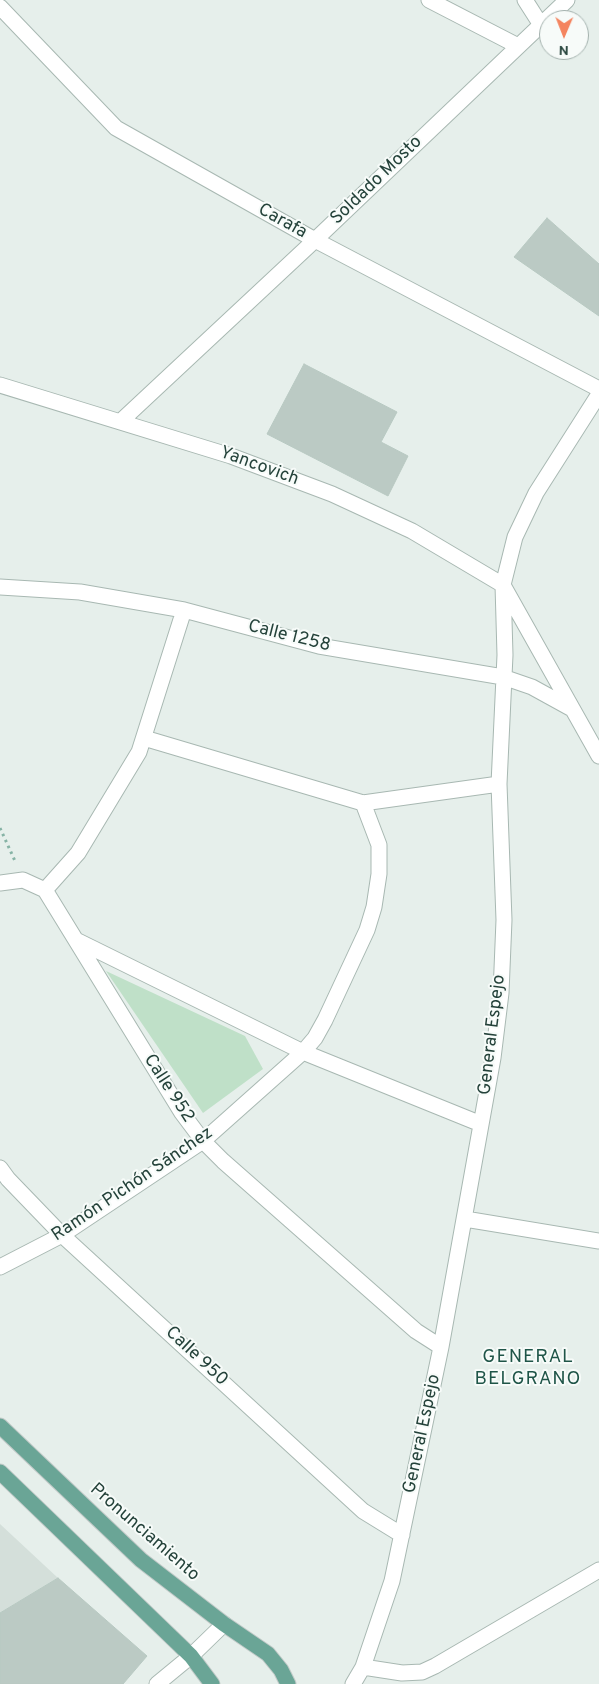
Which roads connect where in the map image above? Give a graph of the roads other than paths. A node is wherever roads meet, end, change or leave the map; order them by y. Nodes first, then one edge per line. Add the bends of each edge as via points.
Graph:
1 (429, 0) edge
2 (526, 0) edge
3 (567, 0) edge
4 (0, 7) edge
5 (557, 10) edge
6 (539, 20) edge
7 (539, 27) edge
8 (518, 46) junction
9 (315, 240) junction
10 (0, 385) edge
11 (599, 389) edge
12 (599, 394) edge
13 (120, 422) junction
14 (503, 584) junction
15 (0, 587) edge
16 (184, 610) junction
17 (503, 677) junction
18 (572, 709) junction
19 (144, 738) junction
20 (599, 756) edge
21 (499, 784) junction
22 (363, 802) junction
23 (0, 883) edge
24 (44, 890) junction
25 (76, 940) junction
26 (303, 1052) junction
27 (481, 1124) junction
28 (203, 1141) junction
29 (0, 1168) edge
30 (465, 1218) junction
31 (62, 1235) junction
32 (599, 1241) edge
33 (0, 1267) edge
34 (441, 1347) junction
35 (0, 1426) edge
36 (0, 1472) edge
37 (402, 1535) junction
38 (599, 1570) edge
39 (224, 1624) junction
40 (191, 1656) junction
41 (363, 1667) junction
42 (157, 1684) edge
43 (212, 1684) edge
44 (288, 1684) edge
45 (353, 1684) edge

1 - 8 street
2 - 6 street
3 - 5 street, Soldado Mosto
4 - 9 street, Carafa via 116,128
7 - 8 street, Soldado Mosto
8 - 9 street, Soldado Mosto
9 - 11 street, Carafa
9 - 13 street, Soldado Mosto
10 - 13 street, Yancovich
12 - 14 street, General Espejo via 536,493 515,537
13 - 14 street, Yancovich via 232,456 332,494 412,531
14 - 17 street, General Espejo
14 - 18 street
15 - 16 street, Calle 1258 via 80,592
16 - 17 street, Calle 1258 via 319,646
16 - 19 street
17 - 18 street, Calle 1258 via 532,687
17 - 21 street, General Espejo
18 - 20 street
19 - 22 street
19 - 24 street via 139,752 78,853
21 - 22 street
21 - 27 street, General Espejo via 504,920 501,993
22 - 26 street, Ramón Pichón Sánchez via 379,845 374,907 367,930 325,1020
23 - 24 street via 23,880
24 - 25 street, Calle 952
25 - 26 street
25 - 28 street, Calle 952 via 182,1113
26 - 27 street
26 - 28 street, Ramón Pichón Sánchez
27 - 30 street, General Espejo
28 - 31 street, Ramón Pichón Sánchez
28 - 34 street, Calle 952 via 416,1331
29 - 31 street, Calle 950
30 - 32 street
30 - 34 street, General Espejo
31 - 33 street, Ramón Pichón Sánchez
31 - 37 street, Calle 950 via 363,1511
34 - 37 street, General Espejo
35 - 39 main road, Pronunciamiento via 141,1560
36 - 40 main road
37 - 41 street, General Espejo via 392,1580
38 - 41 street via 422,1672
39 - 40 street
39 - 44 main road, Pronunciamiento via 268,1654
40 - 42 street
40 - 43 main road
41 - 45 street, General Espejo

